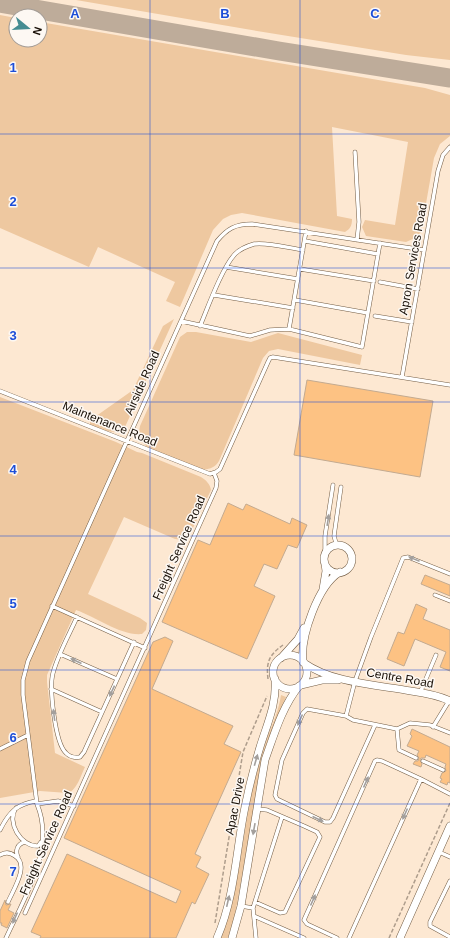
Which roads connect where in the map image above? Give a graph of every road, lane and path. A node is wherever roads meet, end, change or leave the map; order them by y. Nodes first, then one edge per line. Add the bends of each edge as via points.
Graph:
1 (450, 147) edge
2 (354, 152) dead end
3 (306, 232) junction
4 (357, 240) junction
5 (305, 241) junction
6 (380, 243) junction
7 (303, 250) junction
8 (424, 250) junction
9 (378, 254) junction
10 (226, 267) junction
11 (300, 270) junction
12 (298, 279) junction
13 (374, 281) junction
14 (380, 282) dead end
15 (418, 289) junction
16 (214, 295) junction
17 (294, 300) junction
18 (293, 308) junction
19 (368, 313) junction
20 (375, 316) dead end
21 (180, 321) junction
22 (412, 322) junction
23 (200, 326) junction
24 (289, 329) junction
25 (402, 377) junction
26 (450, 385) edge
27 (0, 391) edge
28 (126, 442) junction
29 (214, 473) junction
30 (333, 485) dead end
31 (341, 487) dead end
32 (341, 546) junction
33 (325, 555) junction
34 (325, 563) junction
35 (340, 572) junction
36 (450, 574) edge
37 (321, 595) junction
38 (435, 595) dead end
39 (450, 601) edge
40 (52, 606) junction
41 (77, 617) junction
42 (309, 621) junction
43 (134, 642) junction
44 (145, 648) junction
45 (60, 654) junction
46 (436, 655) dead end
47 (279, 661) junction
48 (304, 662) junction
49 (117, 679) junction
50 (275, 679) junction
51 (345, 680) junction
52 (356, 681) junction
53 (300, 686) junction
54 (52, 689) junction
55 (420, 693) junction
56 (450, 701) edge
57 (102, 712) junction
58 (346, 716) junction
59 (375, 724) junction
60 (433, 727) junction
61 (397, 729) junction
62 (450, 733) edge
63 (28, 735) junction
64 (0, 749) edge
65 (416, 758) dead end
66 (423, 761) dead end
67 (443, 770) dead end
68 (421, 779) junction
69 (450, 794) edge
70 (37, 802) junction
71 (450, 803) edge
72 (74, 806) junction
73 (16, 808) junction
74 (258, 809) junction
75 (282, 817) junction
76 (450, 826) edge
77 (0, 830) edge
78 (42, 841) junction
79 (26, 842) junction
80 (438, 852) junction
81 (0, 854) edge
82 (450, 857) edge
83 (19, 859) junction
84 (450, 882) edge
85 (8, 902) dead end
86 (255, 902) junction
87 (241, 906) junction
88 (253, 908) junction
89 (25, 914) dead end
90 (254, 916) junction
91 (450, 937) edge
92 (6, 938) edge
93 (217, 938) edge
94 (232, 938) edge
95 (256, 938) edge
96 (304, 938) edge
97 (337, 938) edge
98 (349, 938) edge
99 (389, 938) edge
100 (401, 938) edge

1 - 8 lane, Apron Services Road via 440,162
2 - 4 lane via 359,222
3 - 4 lane, Airside Road
3 - 5 lane
3 - 21 lane, Airside Road via 252,224 238,225 227,231 213,248
4 - 6 lane, Airside Road
5 - 7 lane
5 - 9 lane
6 - 8 lane, Airside Road
6 - 9 lane
7 - 10 lane via 255,244 239,250
7 - 11 lane
8 - 15 lane, Apron Services Road
9 - 13 lane
10 - 12 lane
10 - 16 lane
11 - 12 lane
11 - 13 lane
12 - 17 lane
13 - 19 lane
14 - 15 lane
15 - 22 lane, Apron Services Road
16 - 18 lane
16 - 23 lane
17 - 18 lane
17 - 19 lane
18 - 24 lane
19 - 24 lane via 362,347
20 - 22 lane
21 - 23 lane
21 - 28 lane, Airside Road
22 - 25 lane, Apron Services Road
23 - 24 lane via 250,336 270,330
25 - 26 lane
25 - 29 lane via 276,356 270,358 220,469
27 - 28 lane, Maintenance Road
28 - 29 lane, Maintenance Road via 208,474
28 - 40 lane, Airside Road
29 - 44 lane, Freight Service Road via 216,488
33 -> 30 lane
31 - 32 lane via 334,536 336,543
32 - 33 street via 331,547
32 - 35 street via 348,550 351,558 350,566
33 - 34 street
34 - 35 street via 332,572
34 - 37 street via 325,581
35 - 37 street via 328,583
36 -> 52 lane via 408,557 403,558 370,637
37 - 42 street
38 - 39 lane
40 - 41 lane
40 - 63 lane, Airside Road via 24,676 23,694
41 - 43 lane
41 - 45 lane
42 - 47 street
42 - 48 street via 302,648
43 - 44 lane
43 - 49 lane
44 - 72 lane, Freight Service Road
49 -> 45 lane
45 - 54 lane via 53,673
46 - 55 lane
47 - 48 street via 292,656
47 - 50 street via 274,668
48 - 51 street, Centre Road via 319,671
48 - 53 street via 307,675
49 -> 57 lane
50 - 53 street via 286,688
93 -> 50 street, Apac Drive via 230,893 244,808 254,767 273,710
51 - 52 street, Centre Road
51 - 53 street, Centre Road via 322,680
52 - 55 street, Centre Road
52 - 58 lane
53 - 74 street, Apac Drive via 289,701 272,739 265,760
54 - 57 lane
57 -> 54 lane via 84,752 80,757 70,756 65,753 57,736
55 - 56 street, Centre Road
56 - 60 lane
58 - 59 lane
58 -> 59 lane via 304,710 282,760 277,799 324,822 330,822 333,818
59 - 61 lane
60 - 61 lane via 410,723
60 - 62 lane
61 - 65 lane via 399,750
63 - 64 lane
63 - 70 lane, Airside Road
66 - 67 lane
68 - 69 lane
97 -> 68 lane via 305,923 305,918 374,764 379,760
68 -> 98 lane
70 - 72 lane via 58,801
70 - 73 lane via 25,802
70 - 78 lane, Airside Road via 41,812
71 - 99 path
72 - 89 lane, Freight Service Road
73 - 77 lane
73 - 79 lane via 12,822 20,838
74 - 75 lane
74 -> 87 street, Apac Drive
75 - 86 lane
75 - 86 lane via 317,832 320,836 287,911 282,913
76 - 80 street
78 - 79 lane via 37,846
78 -> 92 lane, Airside Road via 38,866
79 - 83 lane via 20,843 18,847
80 - 82 lane
80 - 100 street
81 - 83 lane via 8,853
83 - 85 lane via 22,870
84 - 91 lane via 430,926
86 - 88 lane
87 - 88 lane
87 - 94 street, Apac Drive
88 - 90 lane
90 - 95 lane
90 - 96 lane

